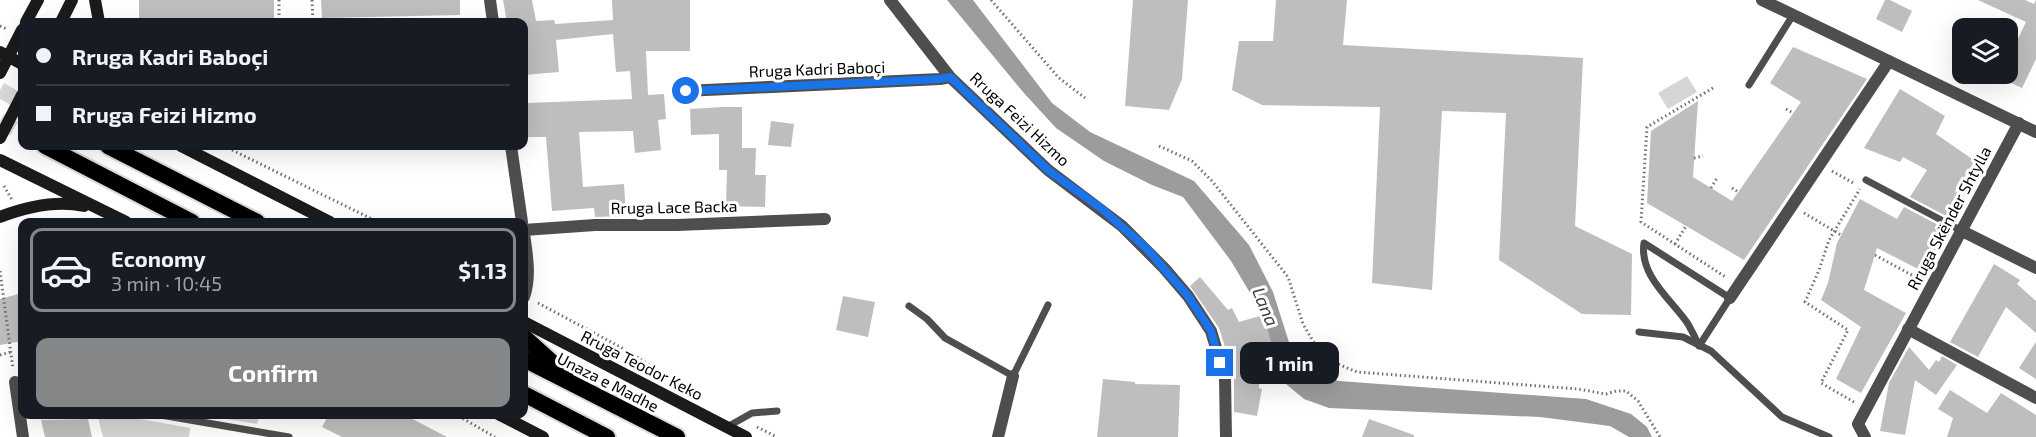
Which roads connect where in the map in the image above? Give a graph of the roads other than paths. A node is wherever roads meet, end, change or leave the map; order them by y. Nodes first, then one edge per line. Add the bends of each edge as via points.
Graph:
1 (38, 0) edge
2 (72, 0) edge
3 (95, 0) edge
4 (490, 0) edge
5 (890, 0) edge
6 (1762, 0) edge
7 (1793, 15) junction
8 (28, 18) edge
9 (63, 18) edge
10 (98, 18) edge
11 (492, 18) edge
12 (18, 37) edge
13 (1889, 61) junction
14 (3, 62) edge
15 (18, 64) edge
16 (950, 77) junction
17 (1749, 85) dead end
18 (686, 91) dead end
19 (18, 103) edge
20 (2019, 123) junction
21 (2036, 132) edge
22 (0, 138) edge
23 (53, 150) edge
24 (116, 150) edge
25 (190, 150) edge
26 (512, 150) edge
27 (0, 160) edge
28 (1866, 180) dead end
29 (103, 210) junction
30 (0, 217) edge
31 (118, 218) edge
32 (184, 218) edge
33 (249, 218) edge
34 (322, 218) edge
35 (521, 218) edge
36 (825, 219) dead end
37 (1960, 230) junction
38 (528, 232) edge
39 (2036, 268) edge
40 (1730, 298) junction
41 (1048, 305) dead end
42 (909, 306) dead end
43 (528, 324) edge
44 (1908, 329) junction
45 (1638, 332) dead end
46 (528, 341) edge
47 (1699, 346) junction
48 (528, 361) edge
49 (1013, 376) junction
50 (15, 382) road end
51 (578, 387) junction
52 (18, 395) edge
53 (528, 396) edge
54 (2036, 398) edge
55 (528, 407) edge
56 (777, 411) dead end
57 (564, 415) junction
58 (21, 419) edge
59 (184, 419) edge
60 (508, 419) edge
61 (727, 427) junction
62 (23, 437) edge
63 (289, 437) edge
64 (543, 437) edge
65 (606, 437) edge
66 (677, 437) edge
67 (746, 437) edge
68 (998, 437) edge
69 (1226, 437) edge
70 (1829, 437) edge
71 (1865, 437) edge

1 - 8 main road
2 - 9 main road
3 - 10 main road
4 - 11 street
5 - 16 street, Rruga Feizi Hizmo
6 - 7 street
7 - 13 street
7 - 17 lane
12 - 14 main road
13 - 20 street
13 - 40 street
14 - 15 main road
16 - 18 street, Rruga Kadri Baboçi
16 - 69 street, Rruga Feizi Hizmo via 1048,170 1122,226 1188,296 1211,331 1225,378
19 - 22 main road, bridge
20 - 21 street
20 - 37 street, Rruga Skënder Shtylla
23 - 32 highway
24 - 33 highway
25 - 34 main road
26 - 35 street
27 - 29 main road
28 - 37 lane
29 - 30 main road via 72,203 49,204
29 - 31 main road
36 - 38 street, Rruga Lace Backa via 595,225
37 - 39 street
37 - 44 street, Rruga Skënder Shtylla
40 - 47 lane
40 - 47 lane via 1644,243 1642,254 1648,271 1688,324
41 - 49 lane
42 - 49 lane via 945,338
43 - 61 main road, Rruga Teodor Keko
44 - 54 street
44 - 71 street, Rruga Skënder Shtylla via 1858,424
45 - 47 lane via 1683,337
46 - 51 highway
47 - 70 lane via 1711,351 1782,417
48 - 51 highway, Unaza e Madhe
49 - 68 street
50 - 52 street
51 - 66 highway, Unaza e Madhe
53 - 57 highway
55 - 57 highway
56 - 61 lane via 752,413
57 - 65 highway
58 - 62 street
59 - 63 lane
60 - 64 main road
61 - 67 main road, Rruga Teodor Keko

